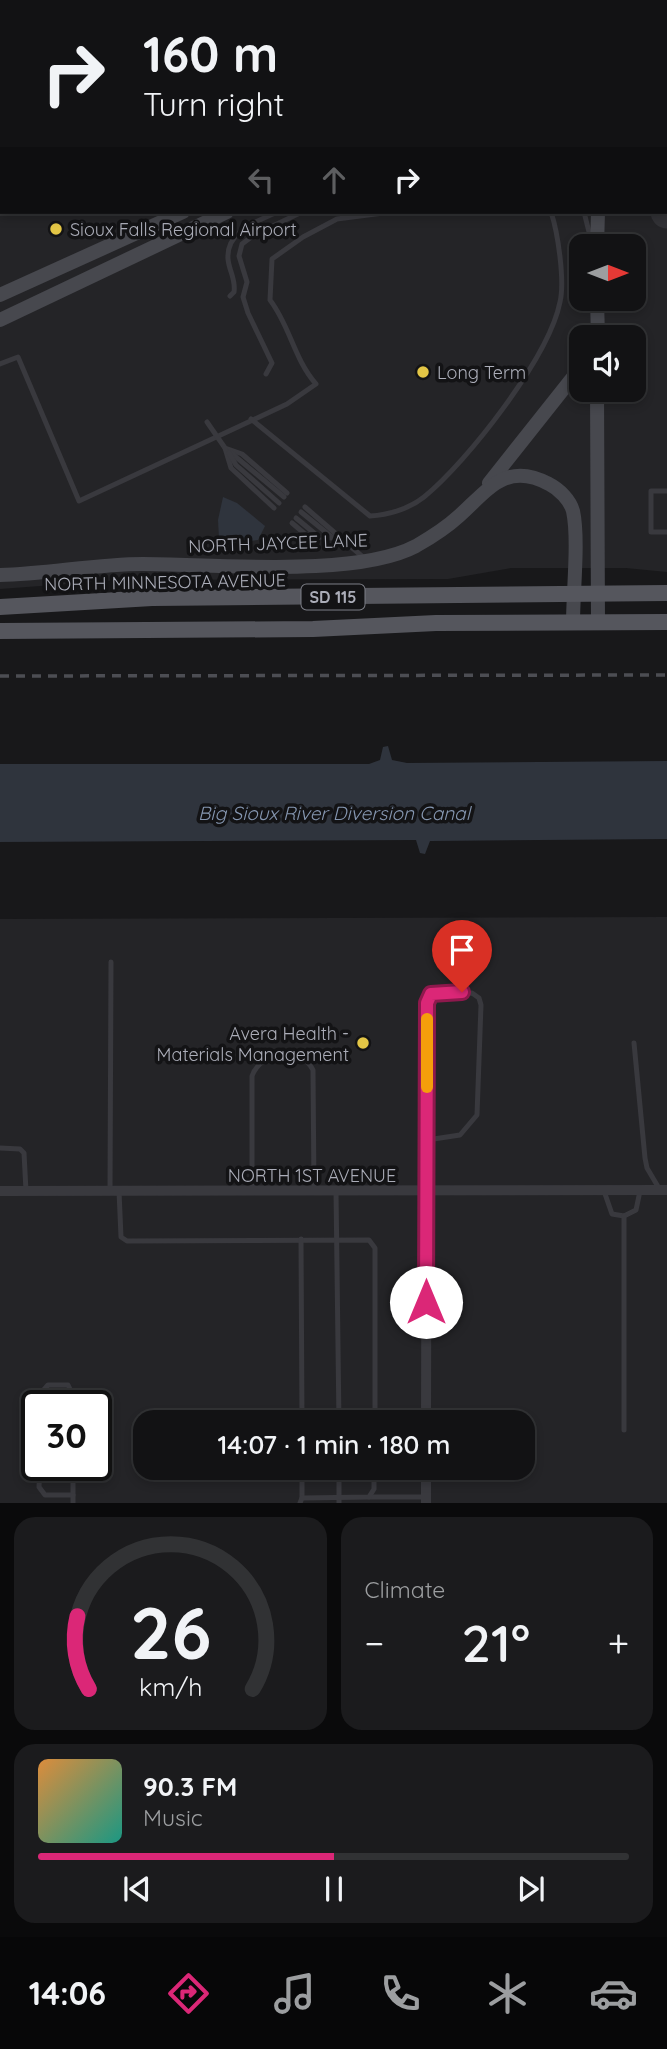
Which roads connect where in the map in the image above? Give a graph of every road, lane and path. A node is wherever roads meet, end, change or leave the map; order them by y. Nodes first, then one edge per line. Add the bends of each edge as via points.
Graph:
1 (179, 214) edge
2 (223, 214) edge
3 (273, 214) edge
4 (298, 214) edge
5 (362, 214) edge
6 (551, 214) edge
7 (585, 214) edge
8 (598, 214) edge
9 (591, 234) edge
10 (596, 234) edge
11 (0, 295) edge
12 (230, 296) dead end
13 (0, 320) edge
14 (0, 364) edge
15 (266, 374) dead end
16 (569, 382) edge
17 (597, 402) edge
18 (251, 419) junction
19 (207, 422) dead end
20 (218, 437) junction
21 (225, 448) junction
22 (667, 491) edge
23 (482, 492) junction
24 (286, 495) dead end
25 (276, 506) dead end
26 (294, 520) dead end
27 (667, 532) edge
28 (333, 538) junction
29 (344, 540) junction
30 (368, 562) junction
31 (0, 575) edge
32 (573, 593) junction
33 (598, 593) junction
34 (667, 593) edge
35 (0, 607) edge
36 (598, 622) junction
37 (667, 622) edge
38 (573, 623) junction
39 (0, 631) edge
40 (111, 962) dead end
41 (427, 1003) joint
42 (634, 1043) dead end
43 (427, 1140) junction
44 (0, 1148) edge
45 (0, 1191) edge
46 (26, 1191) junction
47 (114, 1191) junction
48 (252, 1191) junction
49 (313, 1191) junction
50 (336, 1191) junction
51 (427, 1191) junction
52 (604, 1191) junction
53 (640, 1191) junction
54 (663, 1191) edge
55 (624, 1216) junction
56 (301, 1239) junction
57 (337, 1240) junction
58 (44, 1390) edge
59 (70, 1390) edge
60 (302, 1410) edge
61 (339, 1410) edge
62 (375, 1410) edge
63 (426, 1410) edge
64 (624, 1430) dead end
65 (302, 1480) edge
66 (339, 1480) edge
67 (374, 1480) edge
68 (426, 1480) edge
69 (39, 1481) edge
70 (73, 1481) edge
71 (73, 1495) junction
72 (369, 1497) junction
73 (340, 1500) edge
74 (426, 1500) edge
75 (301, 1501) edge
76 (73, 1503) edge

1 - 11 main road
2 - 13 main road
3 - 12 lane via 238,231 229,253 236,282
4 - 15 lane via 254,235 242,244 239,256 247,282 243,297 272,363
5 - 18 lane via 337,219 272,259 270,300 304,371 316,384 287,404
6 - 18 lane via 561,299 551,333 483,433 423,499 390,514 370,516
7 - 9 lane
8 - 10 main road
14 - 20 lane via 18,356 79,501
16 - 23 main road
17 - 33 main road
18 - 20 lane
19 - 20 lane
20 - 21 lane
21 - 24 lane
21 - 25 lane via 236,466
22 - 27 lane via 651,491 651,532
23 - 30 main road, NORTH JAYCEE LANE via 458,517 414,547
23 - 32 main road, NORTH JAYCEE LANE via 510,476 539,479 561,492 573,511
26 - 28 lane via 319,537
28 - 29 lane
28 - 29 lane via 303,510
29 - 30 lane
30 - 31 main road, NORTH JAYCEE LANE via 140,564
32 - 33 main road, NORTH MINNESOTA AVENUE / SD 115
32 - 35 main road, NORTH MINNESOTA AVENUE / SD 115 via 152,598
32 - 38 main road, NORTH JAYCEE LANE
33 - 34 main road, NORTH MINNESOTA AVENUE / SD 115
33 - 36 main road
36 - 37 main road, SD 115
36 - 38 main road, SD 115
38 - 39 main road, SD 115
40 - 47 lane
41 - 43 street
41 - 43 lane via 431,994 462,992 480,998 481,1005 477,1115 460,1135
42 - 54 lane via 647,1168
43 - 51 street
44 - 46 lane via 24,1153
45 - 46 street, NORTH 1ST AVENUE
46 - 47 street, NORTH 1ST AVENUE
47 - 48 street, NORTH 1ST AVENUE
47 - 56 lane via 121,1237 127,1241
48 - 49 street, NORTH 1ST AVENUE
48 - 49 lane via 253,1076 267,1057 289,1055 309,1062 313,1070
49 - 50 street, NORTH 1ST AVENUE
50 - 51 street, NORTH 1ST AVENUE
50 - 57 lane
51 - 52 street, NORTH 1ST AVENUE
51 - 63 street
52 - 53 street, NORTH 1ST AVENUE
52 - 55 lane via 612,1214
53 - 54 street, NORTH 1ST AVENUE
53 - 55 lane via 636,1210
55 - 64 lane
56 - 57 lane
56 - 60 lane
57 - 61 lane
57 - 62 lane via 369,1240 375,1248
58 - 59 lane via 48,1385 68,1385
65 - 75 lane
66 - 73 lane
67 - 72 lane
68 - 74 street
69 - 71 lane via 46,1495
70 - 71 lane
71 - 76 lane
72 - 73 lane
72 - 74 lane
73 - 75 lane

